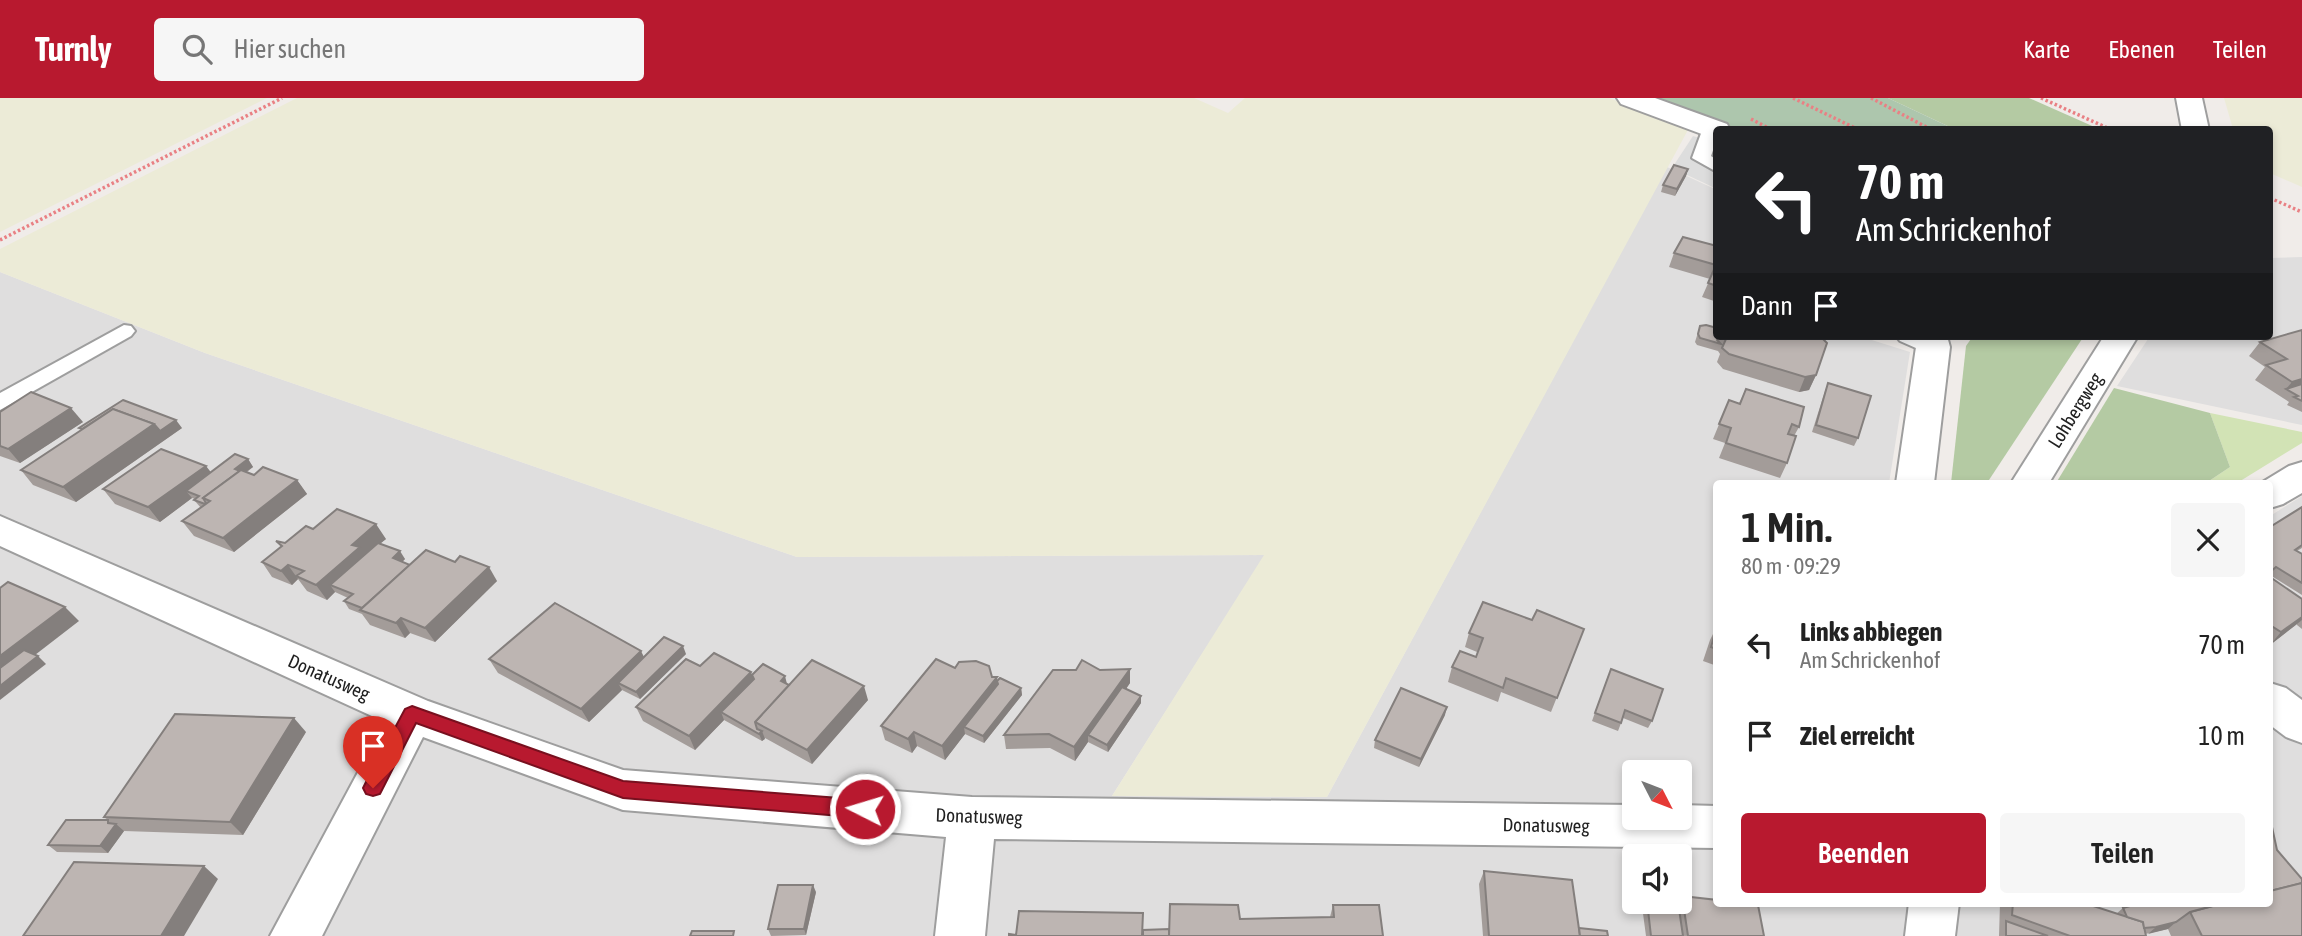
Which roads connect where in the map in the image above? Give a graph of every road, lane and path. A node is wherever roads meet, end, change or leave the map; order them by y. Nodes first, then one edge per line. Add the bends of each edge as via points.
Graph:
1 (282, 98) edge
2 (1630, 98) edge
3 (1793, 98) edge
4 (1871, 98) edge
5 (2041, 98) edge
6 (2189, 98) edge
7 (1851, 126) edge
8 (1925, 126) edge
9 (2103, 126) edge
10 (2195, 126) edge
11 (1713, 129) edge
12 (1713, 131) edge
13 (1713, 165) edge
14 (2273, 199) edge
15 (2302, 212) edge
16 (0, 240) edge
17 (124, 331) dead end
18 (1923, 340) edge
19 (2119, 340) edge
20 (0, 403) edge
21 (2302, 475) edge
22 (1915, 480) edge
23 (2032, 480) edge
24 (2273, 493) edge
25 (0, 530) edge
26 (2273, 703) edge
27 (412, 714) junction
28 (2302, 724) edge
29 (972, 818) junction
30 (1713, 827) edge
31 (1934, 907) edge
32 (295, 936) edge
33 (960, 936) edge
34 (1930, 936) edge

1 - 16 path
2 - 11 street
3 - 7 path
4 - 8 path
5 - 9 path
6 - 10 street
12 - 13 lane via 1702,158
14 - 15 path
17 - 20 lane
18 - 22 street
19 - 23 street, Lohbergweg
21 - 24 street
25 - 27 street, Donatusweg
26 - 28 street
27 - 29 street, Donatusweg via 623,790
27 - 32 street
29 - 30 street, Donatusweg
29 - 33 street
31 - 34 street

